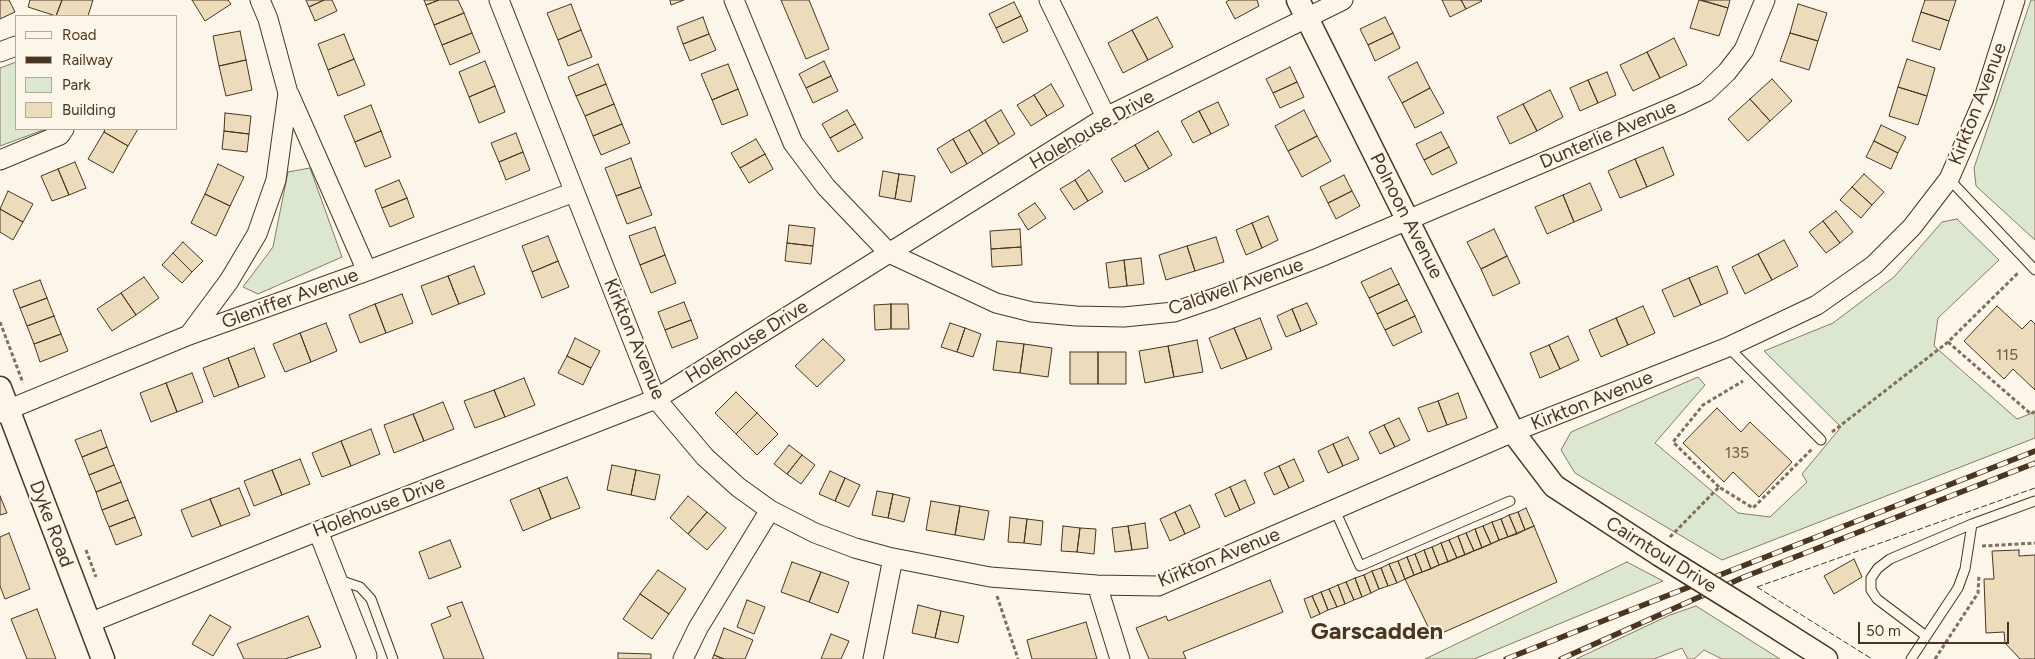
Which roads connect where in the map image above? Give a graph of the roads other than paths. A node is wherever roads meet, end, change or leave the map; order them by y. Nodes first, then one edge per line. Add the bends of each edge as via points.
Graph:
1 (260, 0) edge
2 (499, 0) edge
3 (734, 0) edge
4 (1049, 0) edge
5 (1343, 0) edge
6 (1765, 0) edge
7 (2015, 0) edge
8 (1302, 9) edge
9 (15, 46) edge
10 (0, 52) edge
11 (288, 93) junction
12 (1106, 117) junction
13 (63, 130) edge
14 (0, 160) edge
15 (1949, 179) junction
16 (574, 192) junction
17 (1408, 219) junction
18 (889, 253) junction
19 (2032, 266) edge
20 (367, 271) junction
21 (189, 335) junction
22 (1728, 347) junction
23 (0, 388) edge
24 (656, 399) junction
25 (4, 411) edge
26 (1513, 432) junction
27 (1822, 440) road end
28 (1510, 501) dead end
29 (2035, 501) edge
30 (770, 510) junction
31 (1335, 510) junction
32 (1972, 524) junction
33 (318, 531) junction
34 (893, 558) junction
35 (337, 580) junction
36 (1098, 585) junction
37 (89, 624) junction
38 (1926, 636) junction
39 (103, 659) edge
40 (366, 659) edge
41 (393, 659) edge
42 (684, 659) edge
43 (873, 659) edge
44 (1120, 659) edge
45 (1826, 659) edge
46 (1911, 659) edge

1 - 11 street
2 - 16 street, Kirkton Avenue
3 - 18 street, Caldwell Avenue via 793,143 826,187
4 - 12 street
5 - 8 street, Holehouse Drive
6 - 17 street, Dunterlie Avenue via 1744,50 1706,92
7 - 15 street, Kirkton Avenue via 1984,100
8 - 12 street, Holehouse Drive
8 - 17 street, Polnoon Avenue
9 - 10 street
11 - 20 street
11 - 21 street via 276,180 257,234 229,281
12 - 18 street, Holehouse Drive
13 - 14 street via 60,135
15 - 19 lane
15 - 22 street, Kirkton Avenue via 1912,227 1874,265 1817,305
16 - 20 street, Gleniffer Avenue
16 - 24 street, Kirkton Avenue
17 - 18 street, Caldwell Avenue via 1215,298 1174,312 1124,317 1032,312 996,303
17 - 26 street, Polnoon Avenue
18 - 24 street, Holehouse Drive
20 - 21 street, Gleniffer Avenue
21 - 25 street, Gleniffer Avenue
22 - 26 street, Kirkton Avenue
22 - 27 lane
23 - 25 street, Dyke Road
24 - 30 street, Kirkton Avenue via 705,457
24 - 33 street, Holehouse Drive
25 - 37 street, Dyke Road
26 - 31 street, Kirkton Avenue
26 - 45 street, Cairntoul Drive, bridge via 1554,486
28 - 31 lane via 1360,566
29 - 32 lane
30 - 34 street, Kirkton Avenue via 815,534
30 - 42 street via 698,628
31 - 36 street, Kirkton Avenue via 1158,586
32 - 38 lane via 1962,578
32 - 38 lane via 1890,559 1871,578 1871,590 1876,599
33 - 35 street
33 - 37 street, Holehouse Drive
34 - 36 street, Kirkton Avenue via 990,577
34 - 43 street
35 - 40 street
35 - 41 lane via 360,587 371,599
36 - 44 street
37 - 39 street, Dyke Road
38 - 46 lane

